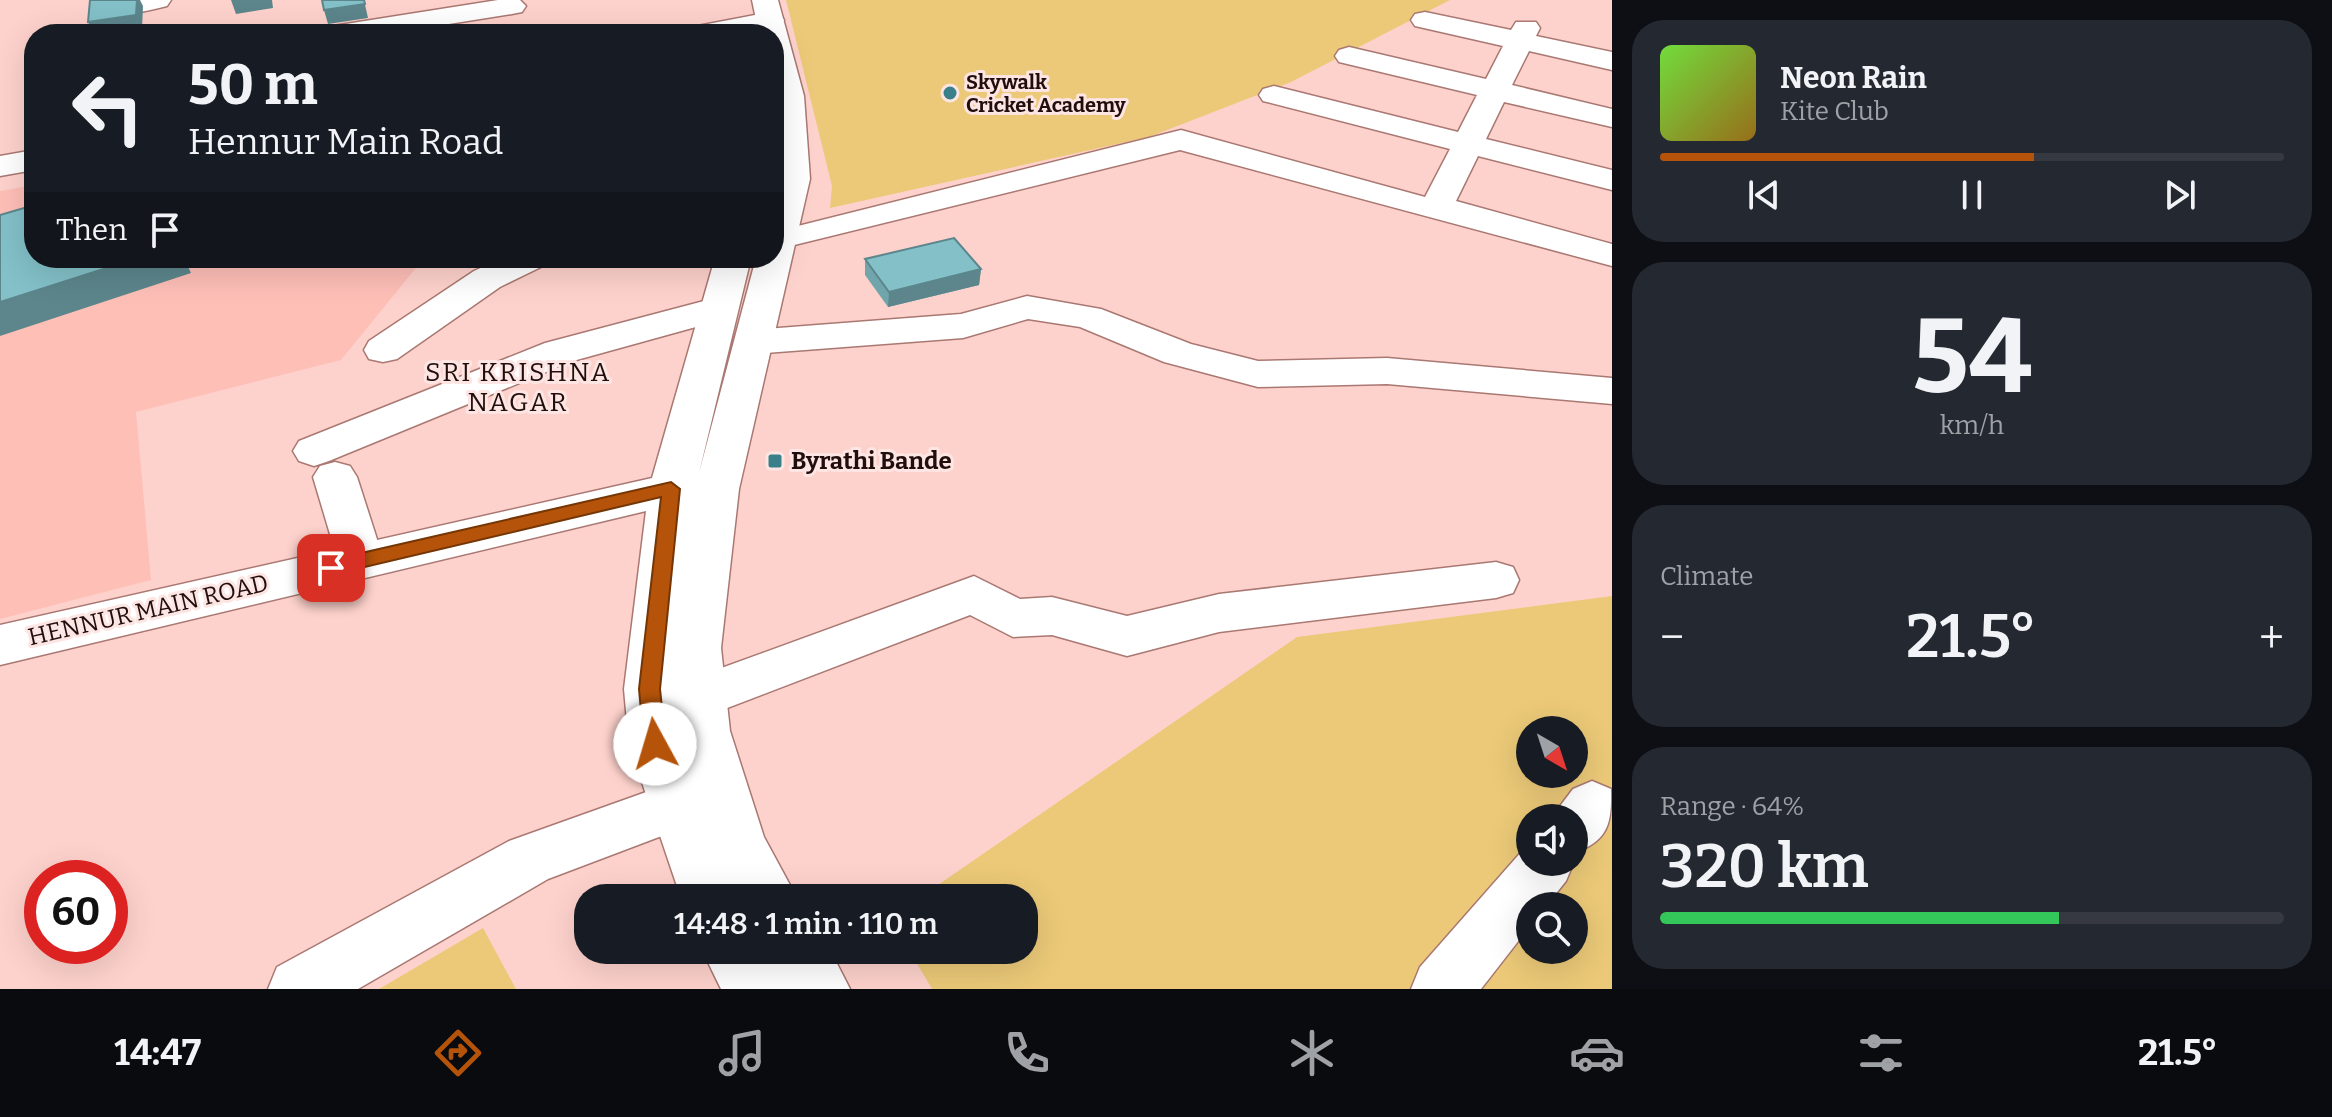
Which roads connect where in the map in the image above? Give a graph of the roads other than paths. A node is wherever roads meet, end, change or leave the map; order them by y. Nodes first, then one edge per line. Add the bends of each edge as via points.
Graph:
1 (158, 0) edge
2 (512, 6) dead end
3 (107, 7) edge
4 (451, 17) edge
5 (1425, 20) dead end
6 (404, 24) edge
7 (1522, 34) junction
8 (1349, 56) dead end
9 (1612, 61) edge
10 (784, 84) edge
11 (1495, 90) junction
12 (1274, 95) dead end
13 (1612, 118) edge
14 (1468, 144) junction
15 (24, 162) edge
16 (0, 166) edge
17 (1612, 180) edge
18 (1437, 206) junction
19 (784, 219) edge
20 (784, 240) edge
21 (1612, 255) edge
22 (510, 268) edge
23 (730, 268) edge
24 (772, 268) edge
25 (719, 309) junction
26 (753, 342) junction
27 (383, 350) dead end
28 (1612, 391) edge
29 (671, 489) junction
30 (717, 489) junction
31 (361, 561) junction
32 (1496, 580) dead end
33 (0, 645) edge
34 (702, 714) junction
35 (655, 744) junction
36 (677, 806) junction
37 (1535, 876) edge
38 (705, 884) edge
39 (760, 884) edge
40 (740, 964) edge
41 (805, 964) edge
42 (299, 989) edge
43 (755, 989) edge
44 (819, 989) edge
45 (1442, 989) edge

1 - 3 street
2 - 4 street
4 - 6 street
5 - 7 street
7 - 9 street
7 - 11 street
8 - 11 street
10 - 19 street via 793,179
11 - 13 street
11 - 14 street
12 - 14 street
14 - 17 street
14 - 18 street
15 - 16 street
18 - 20 street via 1435,210 1181,140
18 - 21 street
22 - 27 street
23 - 25 street
24 - 26 street
25 - 29 street
25 - 31 street via 559,352 325,464
26 - 28 street via 963,326 1027,307 1088,317 1178,353 1258,374 1387,371
26 - 30 street
29 - 30 street, HENNUR MAIN ROAD
29 - 31 street, HENNUR MAIN ROAD
29 - 35 street via 649,689
30 - 34 street via 696,648
31 - 33 street, HENNUR MAIN ROAD
32 - 34 street via 1219,613 1127,636 1052,616 1013,618 974,594
34 - 35 street
34 - 39 street via 739,847
35 - 36 street
36 - 38 street
36 - 42 street via 529,860
37 - 45 street
40 - 43 street
41 - 44 street

